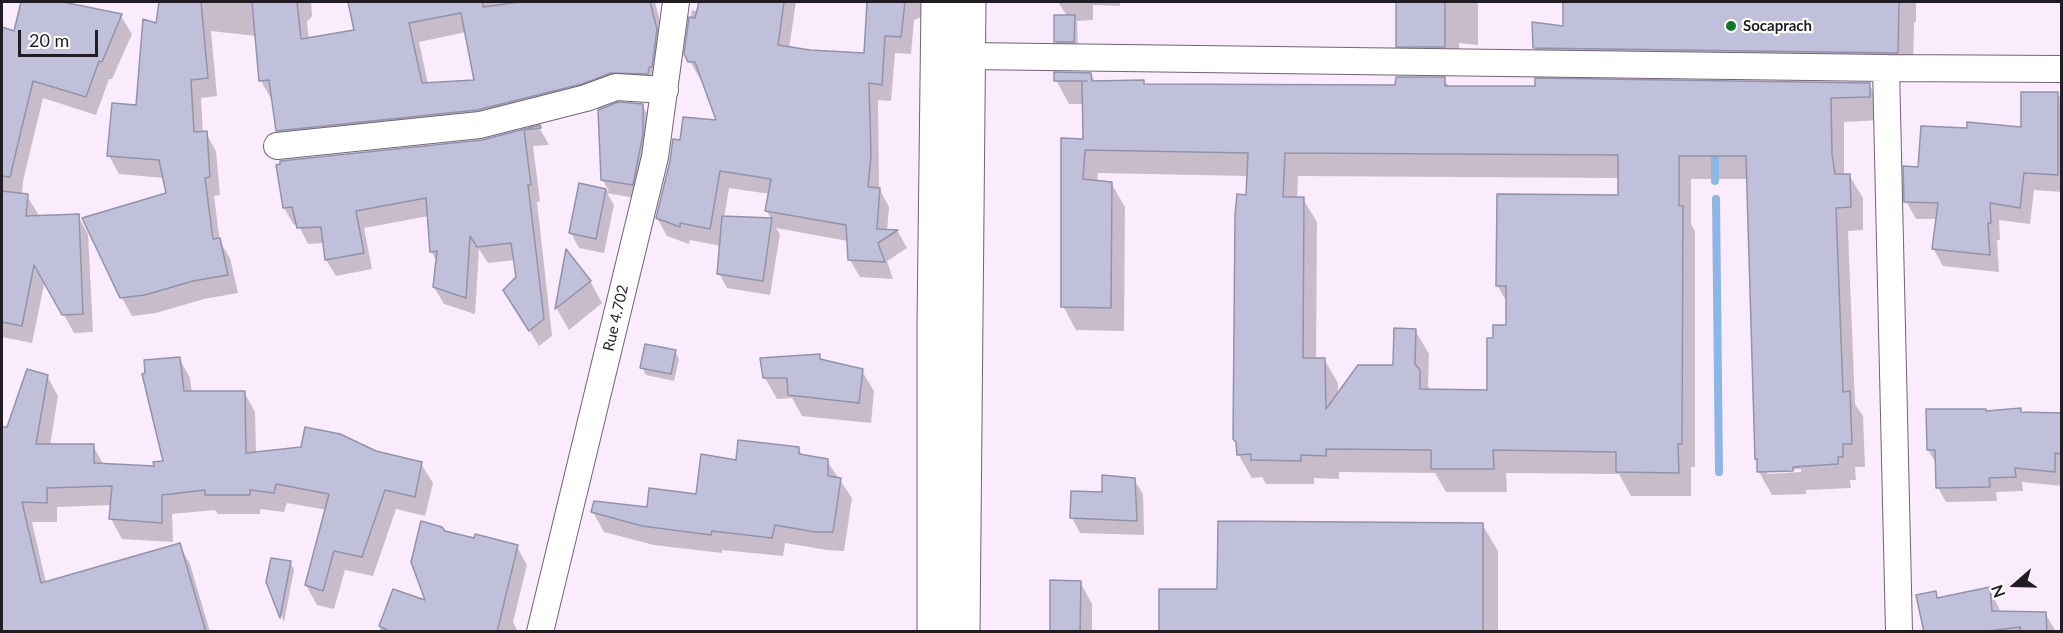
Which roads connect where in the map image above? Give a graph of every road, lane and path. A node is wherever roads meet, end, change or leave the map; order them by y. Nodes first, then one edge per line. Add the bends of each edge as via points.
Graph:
1 (676, 2) edge
2 (938, 2) edge
3 (969, 2) edge
4 (969, 56) junction
5 (1887, 68) junction
6 (2061, 69) edge
7 (665, 90) junction
8 (277, 146) dead end
9 (540, 632) edge
10 (934, 632) edge
11 (963, 632) edge
12 (1899, 632) edge

1 - 7 street, Rue 4.702
2 - 10 highway
3 - 4 highway
4 - 5 street
4 - 11 highway
5 - 6 street
5 - 12 street
7 - 8 street via 616,87 480,125
7 - 9 street, Rue 4.702 via 655,157

